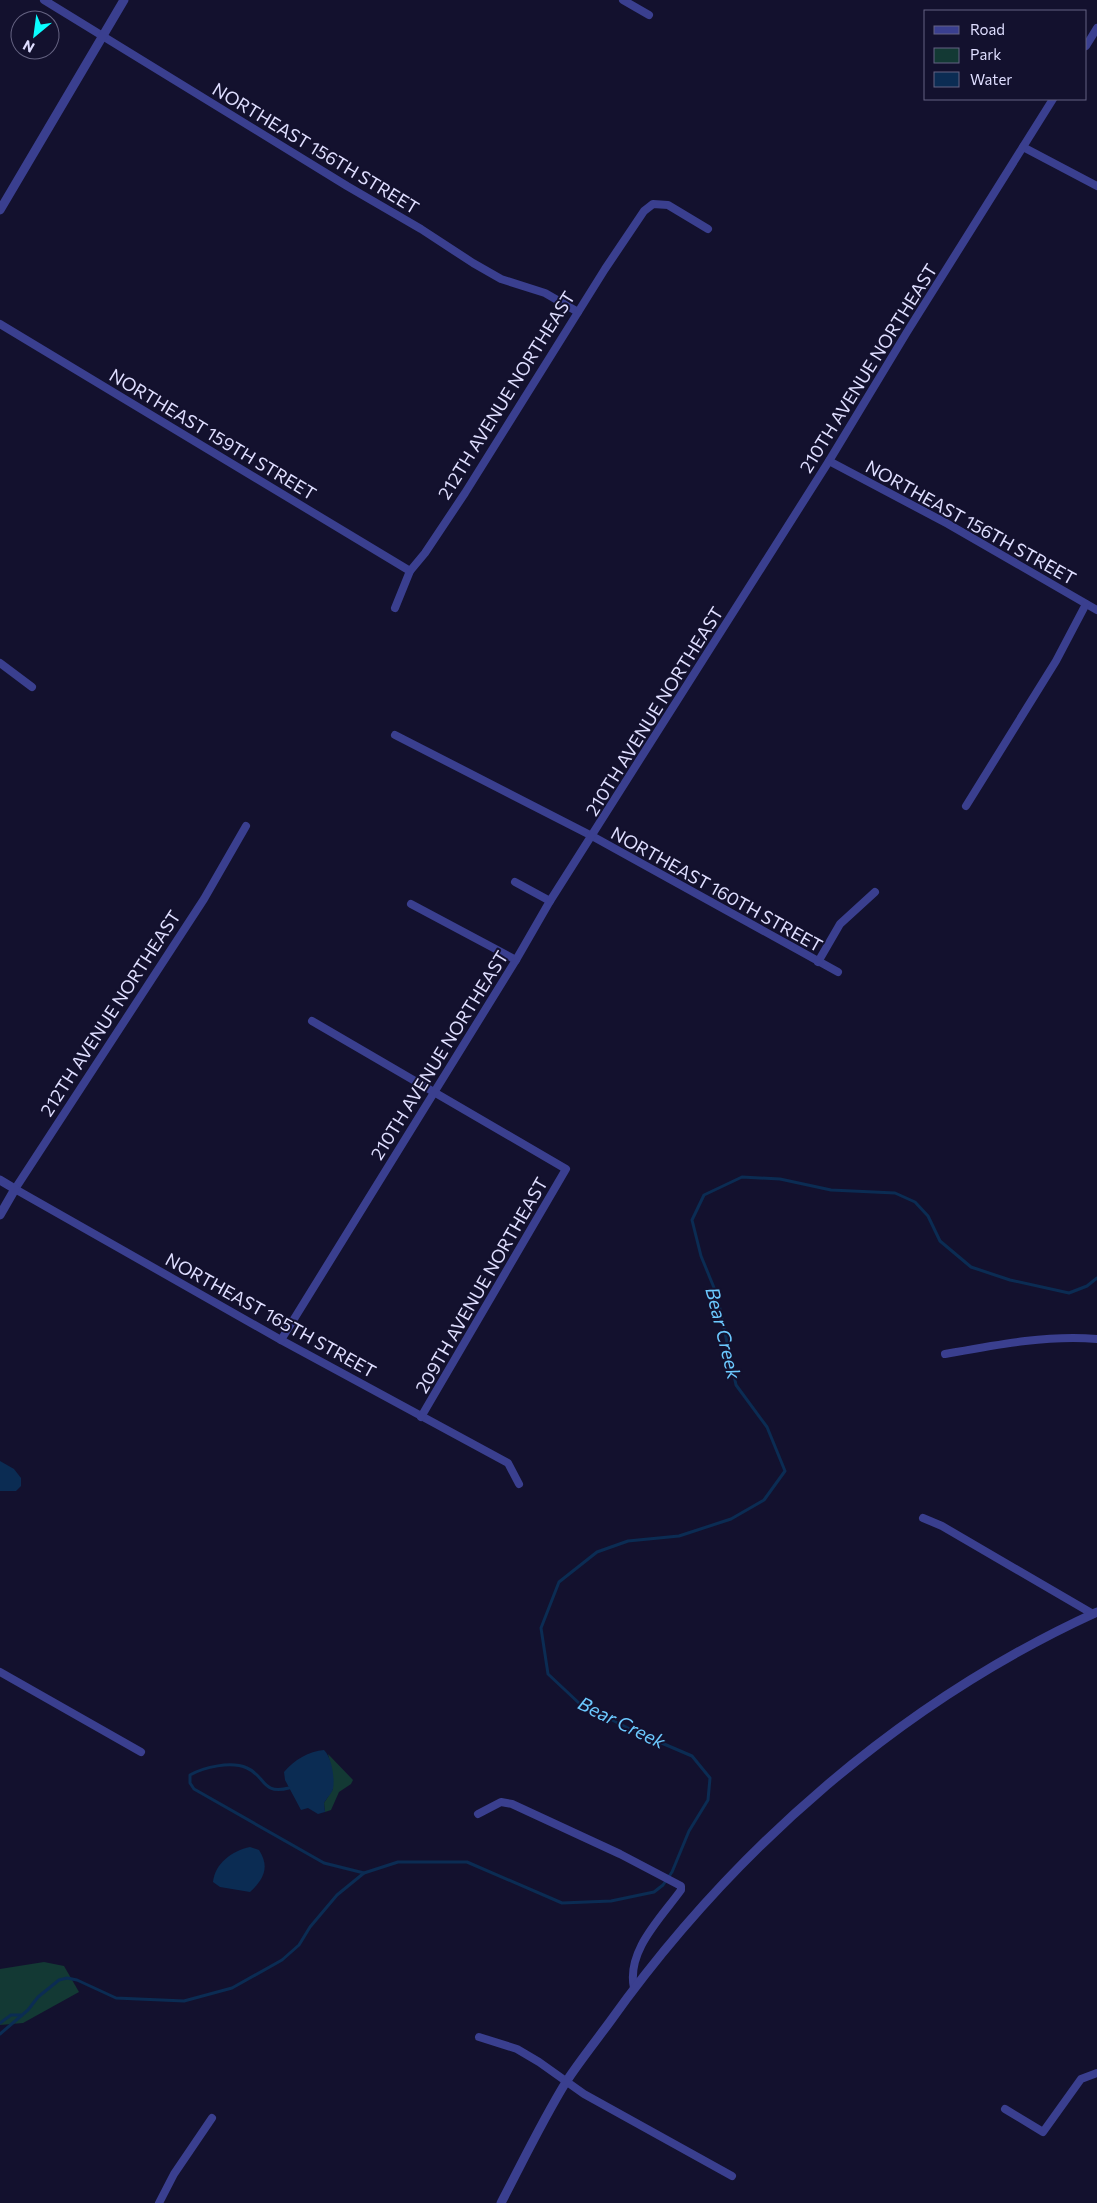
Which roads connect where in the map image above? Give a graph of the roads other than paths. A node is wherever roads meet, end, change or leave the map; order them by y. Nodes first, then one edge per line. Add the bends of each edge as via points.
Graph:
1 (44, 0) edge
2 (124, 0) edge
3 (623, 0) edge
4 (649, 15) dead end
5 (1097, 28) edge
6 (102, 36) junction
7 (1087, 44) edge
8 (1052, 100) edge
9 (1024, 147) junction
10 (1097, 186) edge
11 (0, 210) edge
12 (708, 229) dead end
13 (578, 312) junction
14 (0, 324) edge
15 (829, 461) junction
16 (410, 571) junction
17 (1086, 604) junction
18 (395, 608) dead end
19 (1097, 610) edge
20 (0, 663) edge
21 (32, 688) dead end
22 (395, 735) dead end
23 (966, 806) dead end
24 (246, 826) dead end
25 (592, 836) junction
26 (515, 882) dead end
27 (875, 892) dead end
28 (550, 901) junction
29 (411, 904) dead end
30 (516, 960) junction
31 (818, 962) junction
32 (838, 972) dead end
33 (312, 1021) dead end
34 (432, 1092) junction
35 (0, 1180) edge
36 (15, 1189) junction
37 (0, 1215) edge
38 (1097, 1339) edge
39 (281, 1340) junction
40 (945, 1354) dead end
41 (421, 1417) junction
42 (518, 1484) dead end
43 (923, 1518) dead end
44 (1095, 1613) edge
45 (0, 1672) edge
46 (141, 1752) dead end
47 (478, 1814) dead end
48 (634, 1988) junction
49 (478, 2037) dead end
50 (1097, 2072) edge
51 (566, 2082) junction
52 (1005, 2109) dead end
53 (212, 2118) dead end
54 (732, 2176) dead end
55 (159, 2203) edge
56 (500, 2203) edge

1 - 6 street, NORTHEAST 156TH STREET
2 - 6 street
3 - 4 street
5 - 7 street
6 - 11 street
6 - 13 street, NORTHEAST 156TH STREET via 480,267 501,279 545,293
8 - 9 street, 210TH AVENUE NORTHEAST
9 - 10 street
9 - 15 street, 210TH AVENUE NORTHEAST
12 - 13 street, 212TH AVENUE NORTHEAST via 668,206 653,204 644,211
13 - 16 street, 212TH AVENUE NORTHEAST via 465,492
14 - 16 street, NORTHEAST 159TH STREET
15 - 17 street, NORTHEAST 156TH STREET via 948,524
15 - 25 street, 210TH AVENUE NORTHEAST
16 - 18 street, 212TH AVENUE NORTHEAST
17 - 19 street, NORTHEAST 156TH STREET
17 - 23 street via 1056,662
20 - 21 street
22 - 25 street, NORTHEAST 160TH STREET
24 - 36 street, 212TH AVENUE NORTHEAST via 204,899
25 - 28 street, 210TH AVENUE NORTHEAST
25 - 31 street, NORTHEAST 160TH STREET
26 - 28 street
27 - 31 street via 840,924
28 - 30 street, 210TH AVENUE NORTHEAST
29 - 30 street
30 - 34 street, 210TH AVENUE NORTHEAST
31 - 32 street, NORTHEAST 160TH STREET
33 - 34 street
34 - 39 street, 210TH AVENUE NORTHEAST
34 - 41 street, 209TH AVENUE NORTHEAST via 566,1169
35 - 36 street, NORTHEAST 165TH STREET
36 - 37 street, 212TH AVENUE NORTHEAST
36 - 39 street, NORTHEAST 165TH STREET
38 - 40 street via 1029,1340
39 - 41 street, NORTHEAST 165TH STREET
41 - 42 street, NORTHEAST 165TH STREET via 508,1463
43 - 44 street
44 - 48 street via 982,1674 854,1762 806,1803 702,1906
45 - 46 street
47 - 48 street via 501,1802 512,1804 680,1886 681,1890 647,1937 635,1961 631,1975
48 - 51 street
49 - 51 street via 517,2049
50 - 52 street via 1081,2079 1043,2132
51 - 54 street
51 - 56 street
53 - 55 street via 174,2174

